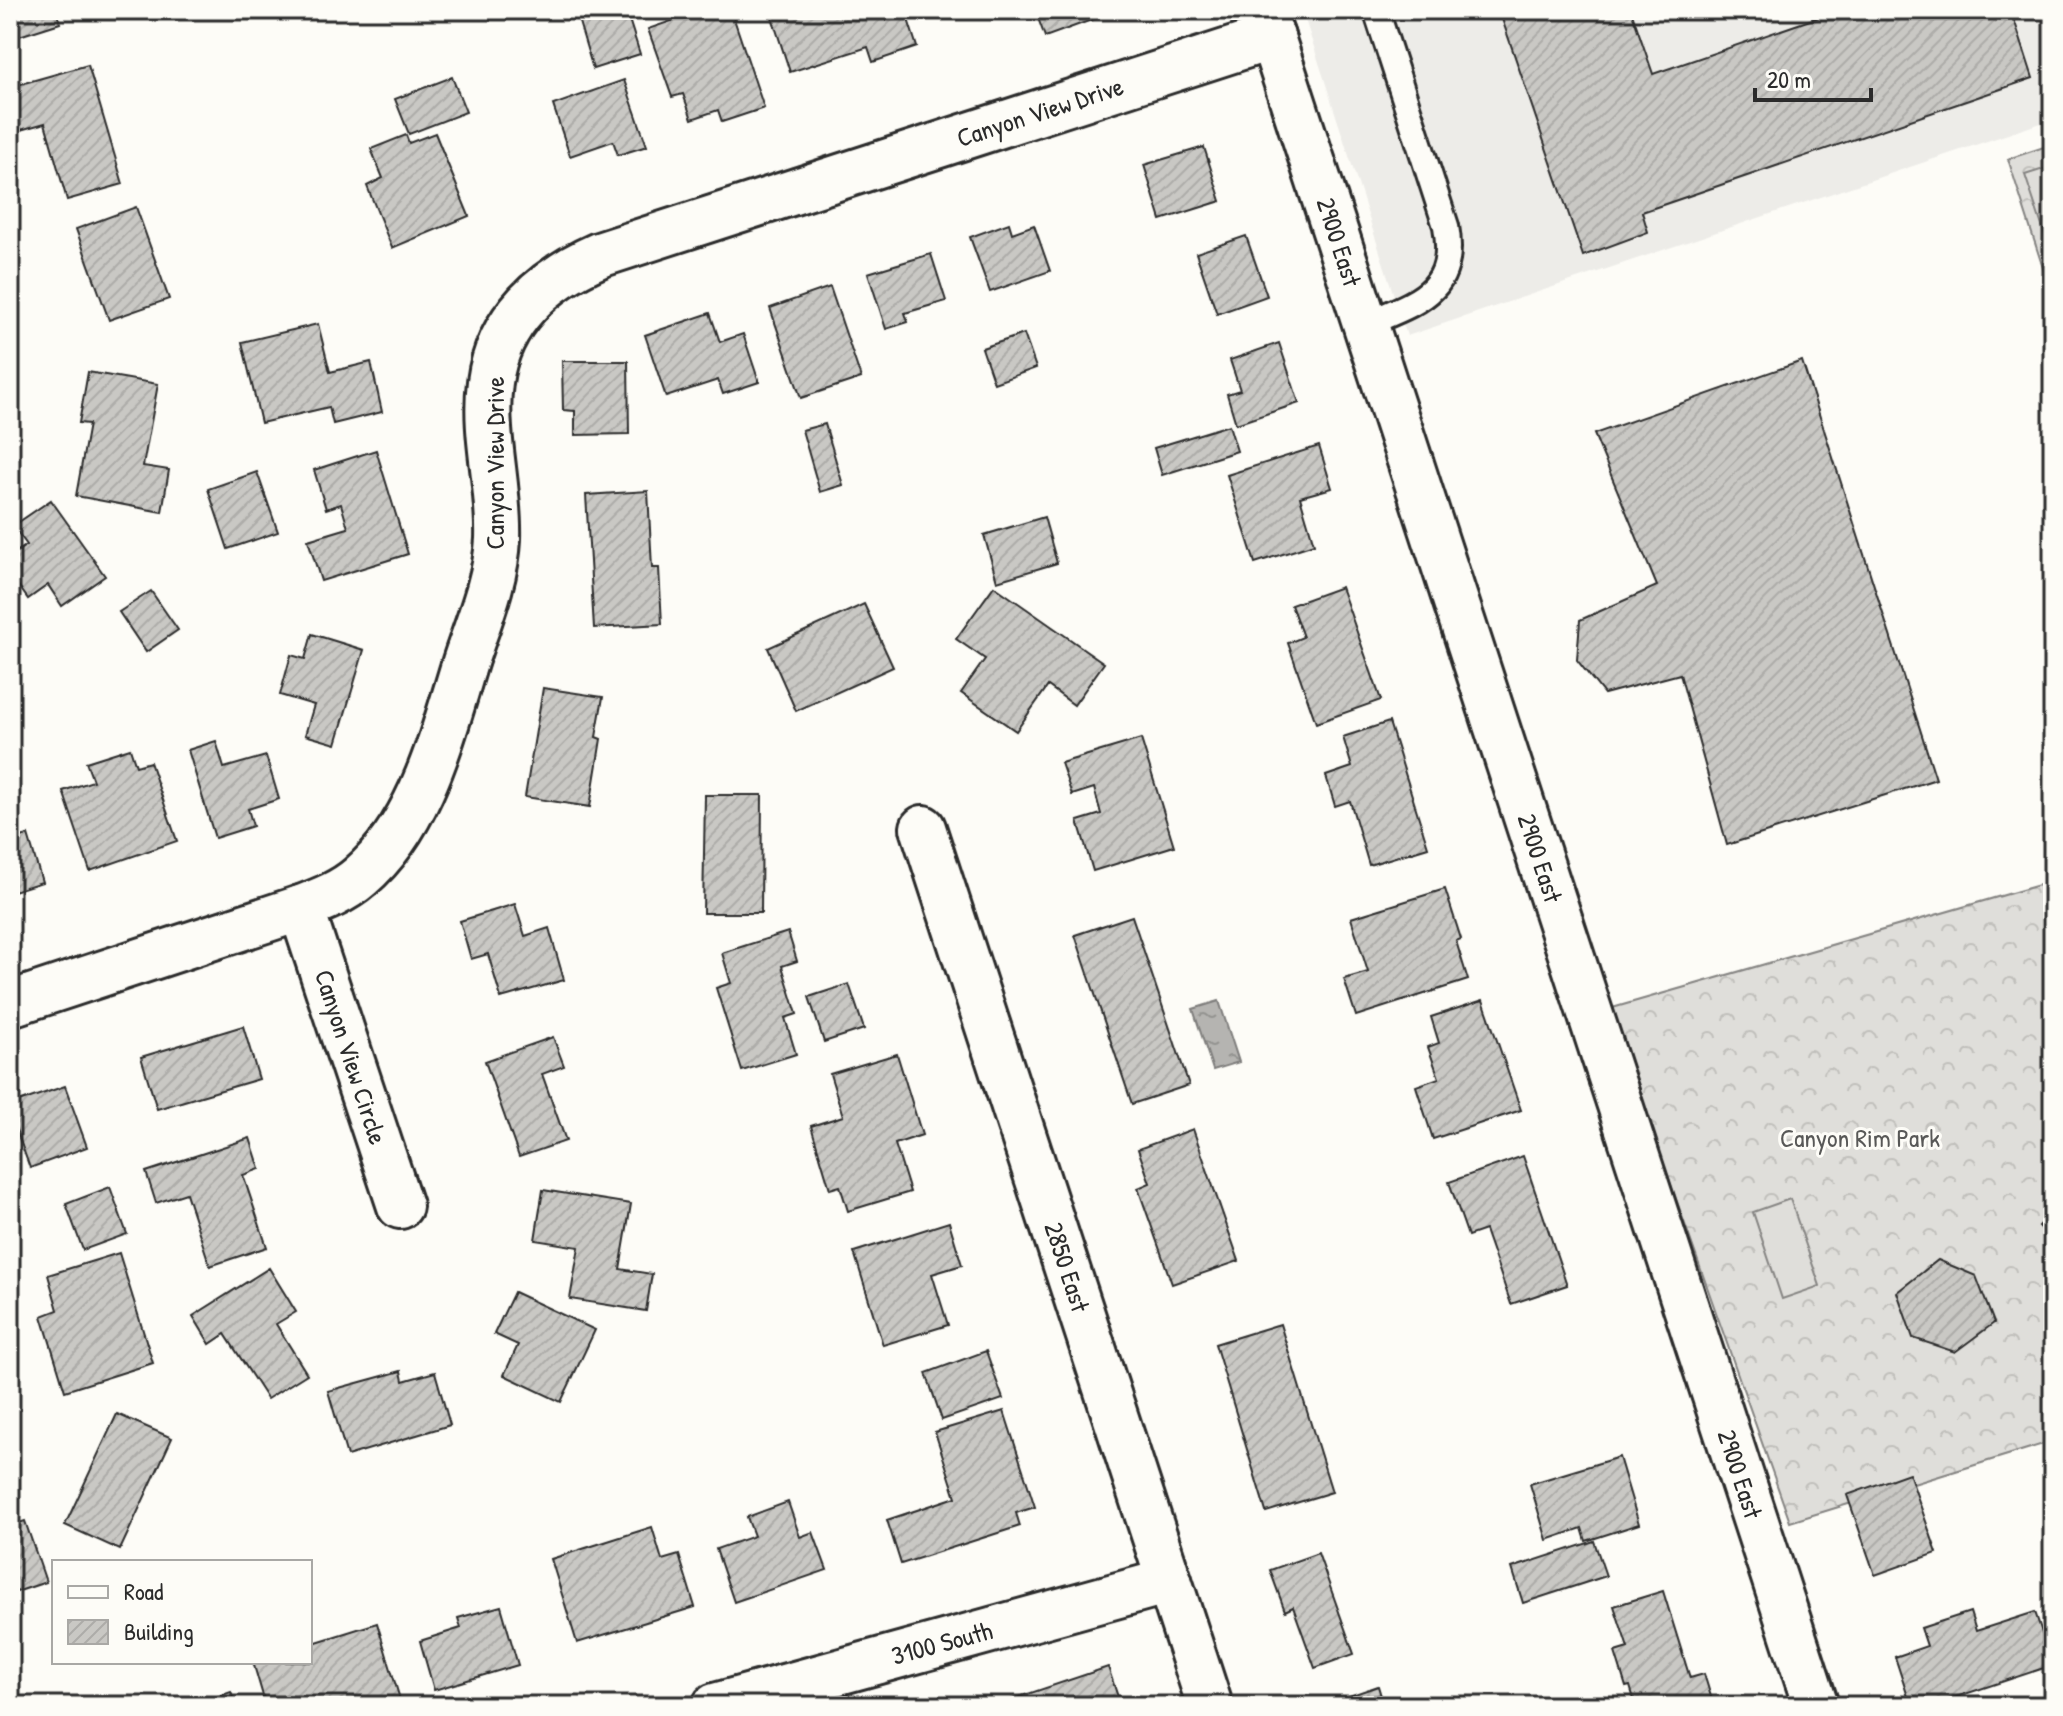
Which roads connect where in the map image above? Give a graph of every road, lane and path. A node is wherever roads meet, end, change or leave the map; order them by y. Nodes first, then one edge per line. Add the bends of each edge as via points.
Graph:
1 (1376, 10) edge
2 (1268, 24) edge
3 (1366, 324) junction
4 (923, 828) dead end
5 (301, 908) junction
6 (10, 1004) edge
7 (400, 1206) dead end
8 (1169, 1581) junction
9 (715, 1706) edge
10 (1210, 1706) edge
11 (1816, 1706) edge

1 - 3 lane via 1450,247 1436,288
2 - 3 street, 2900 East
2 - 5 street, Canyon View Drive via 599,255 547,283 509,327 493,368 495,567 431,769 378,859 337,894
3 - 11 street, 2900 East
4 - 8 street, 2850 East
5 - 6 street, Canyon View Drive
5 - 7 street, Canyon View Circle
8 - 9 street, 3100 South
8 - 10 street, 2850 East

